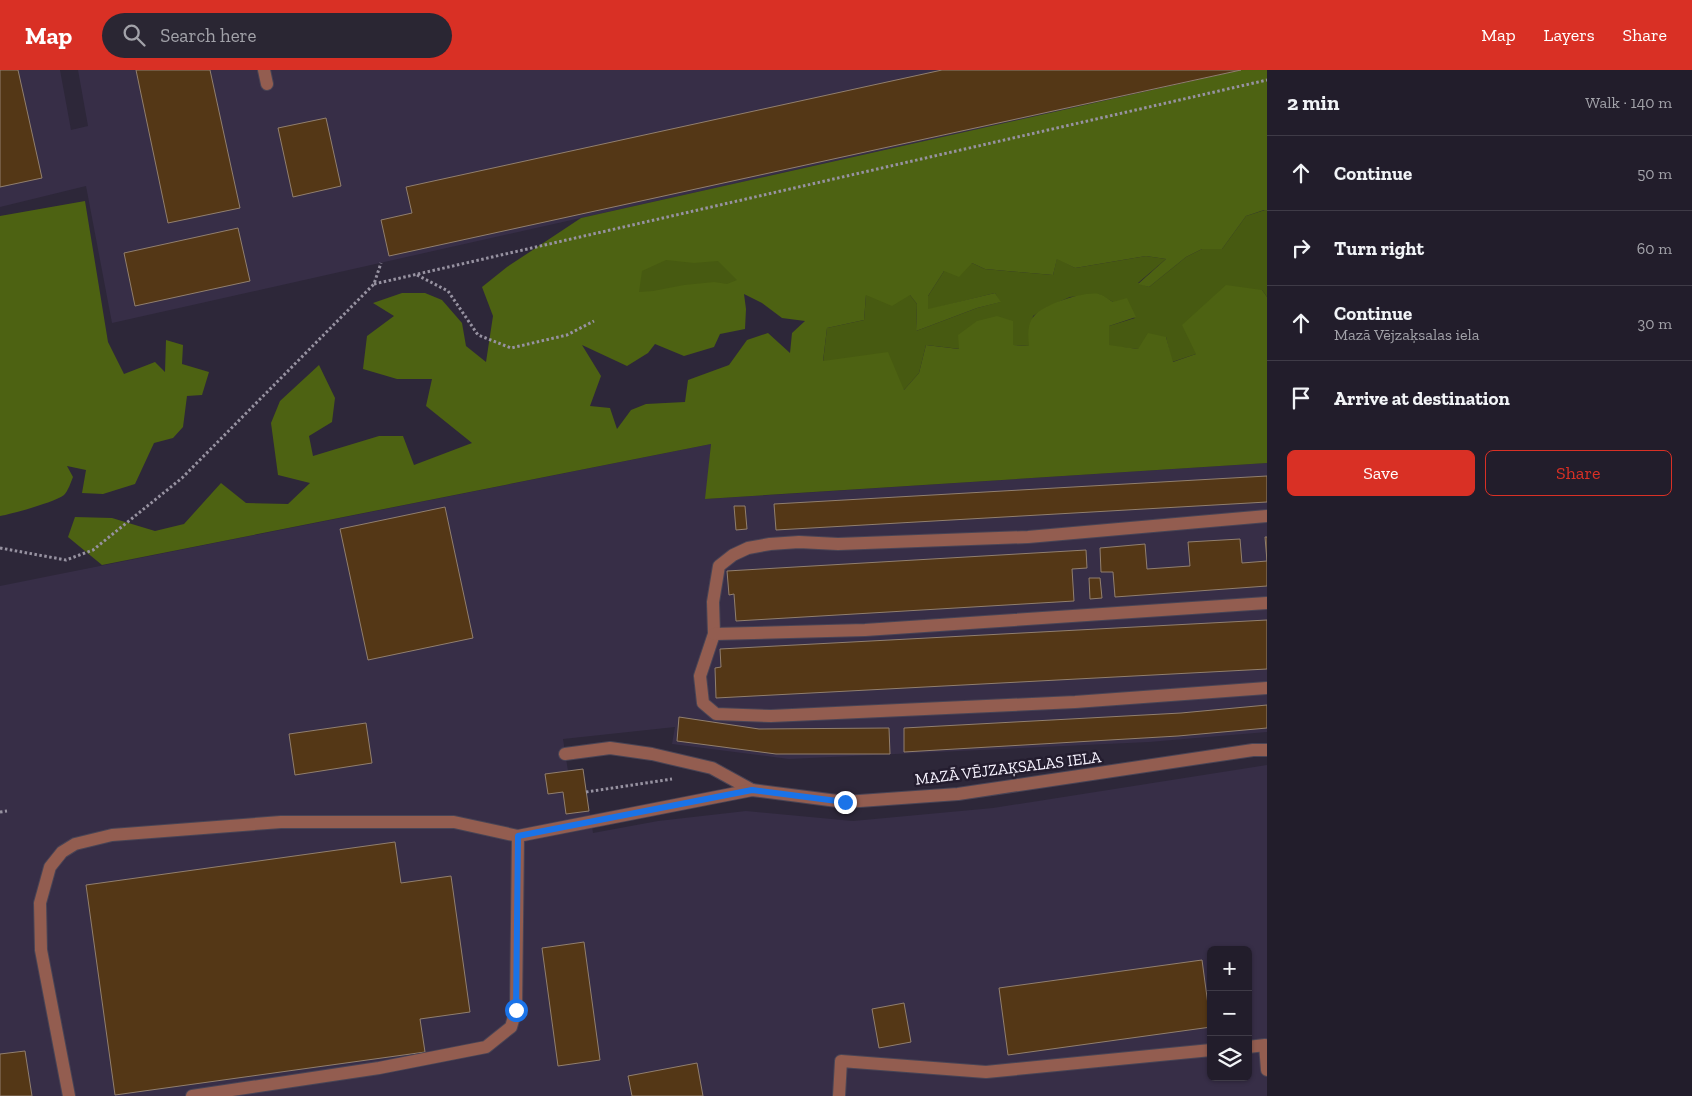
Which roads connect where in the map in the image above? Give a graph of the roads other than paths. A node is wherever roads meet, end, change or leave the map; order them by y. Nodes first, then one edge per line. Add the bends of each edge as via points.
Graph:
1 (264, 70) edge
2 (267, 84) dead end
3 (1267, 516) edge
4 (1267, 603) edge
5 (714, 634) junction
6 (1267, 688) edge
7 (1267, 750) edge
8 (565, 754) dead end
9 (752, 790) junction
10 (518, 836) junction
11 (1252, 1047) edge
12 (1207, 1050) edge
13 (1267, 1070) edge
14 (69, 1096) edge
15 (192, 1096) edge
16 (839, 1096) edge

1 - 2 street
3 - 5 street via 1028,537 838,544 799,542 748,548 719,566 713,602
4 - 5 street via 865,630
5 - 6 street via 700,676 703,703 716,714 772,716 1075,702
7 - 9 street, MAZĀ VĒJZAĶSALAS IELA via 958,794 845,802
8 - 9 street via 610,748 652,754 712,768
9 - 10 street
10 - 14 street via 454,822 281,822 112,835 75,844 62,852 50,867 40,903 41,950
10 - 15 street via 516,1010 511,1028 486,1047 379,1068
11 - 13 street via 1265,1045
12 - 16 street via 986,1072 840,1062

